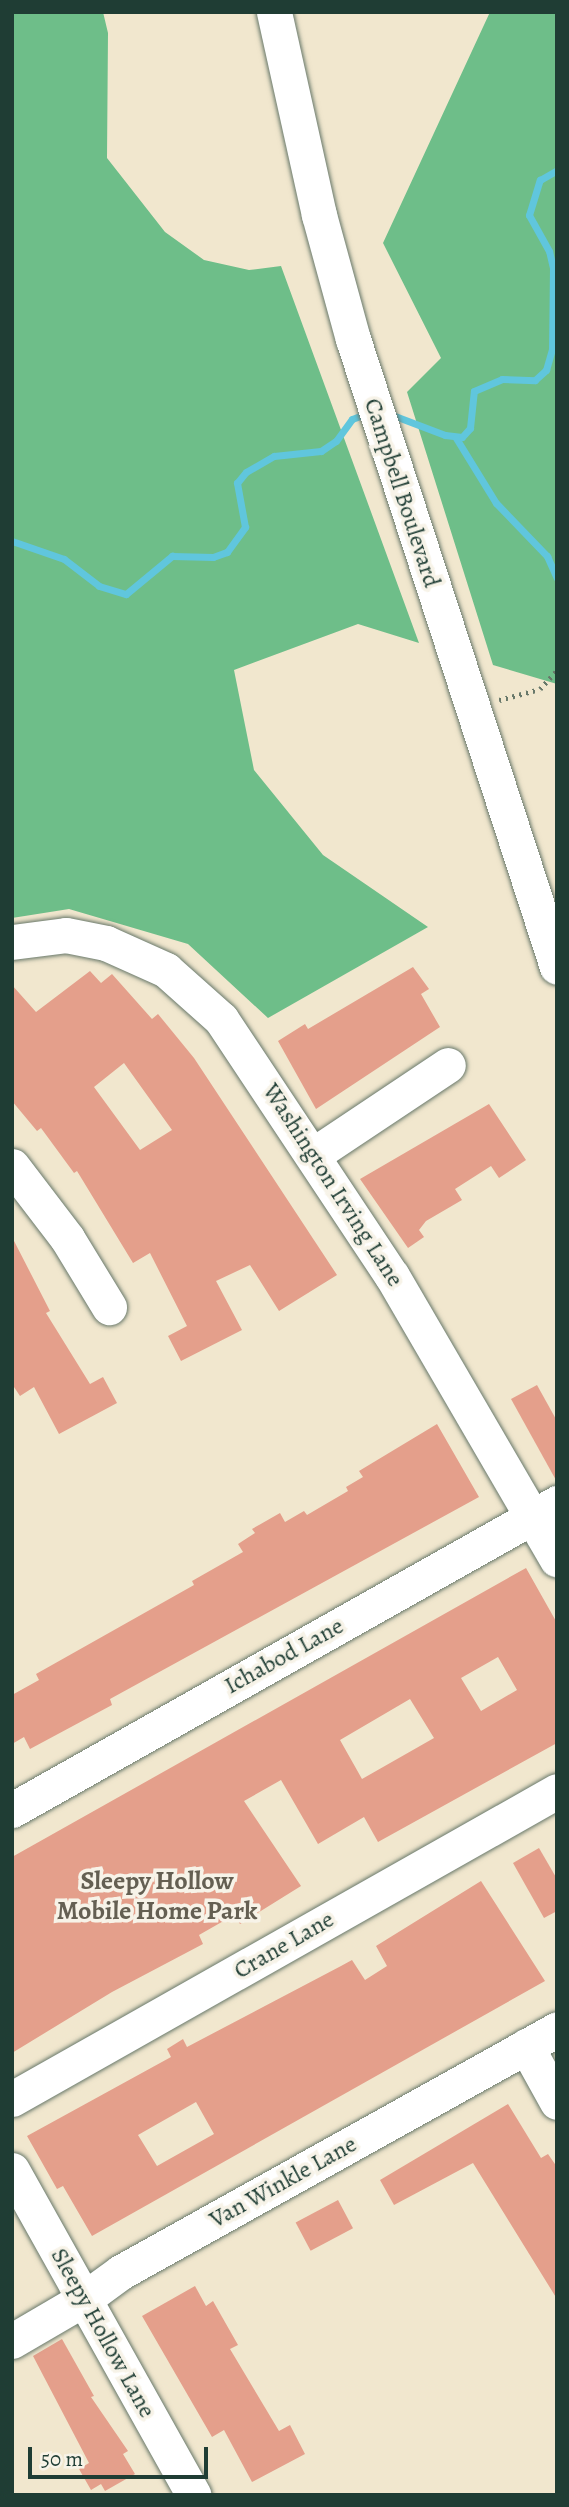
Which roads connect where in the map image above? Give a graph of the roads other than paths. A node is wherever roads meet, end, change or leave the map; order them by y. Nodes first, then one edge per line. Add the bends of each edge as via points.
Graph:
1 (274, 12) edge
2 (12, 942) edge
3 (557, 967) edge
4 (448, 1065) dead end
5 (313, 1155) junction
6 (12, 1166) edge
7 (109, 1307) dead end
8 (545, 1509) edge
9 (557, 1559) edge
10 (557, 1791) edge
11 (12, 1810) edge
12 (557, 2029) edge
13 (526, 2046) junction
14 (12, 2099) edge
15 (557, 2102) edge
16 (12, 2170) edge
17 (84, 2299) junction
18 (12, 2341) edge
19 (194, 2495) edge

1 - 3 street, Campbell Boulevard via 319,215 353,339
2 - 5 street, Washington Irving Lane via 66,935 106,943 166,970 221,1018
4 - 5 street
5 - 8 street, Washington Irving Lane
6 - 7 street via 67,1238
8 - 9 street, Washington Irving Lane
8 - 11 street, Ichabod Lane
10 - 14 street, Crane Lane
12 - 13 street, Van Winkle Lane
13 - 15 street
13 - 17 street, Van Winkle Lane via 121,2272
16 - 17 street, Sleepy Hollow Lane
17 - 18 street, Van Winkle Lane
17 - 19 street, Sleepy Hollow Lane

